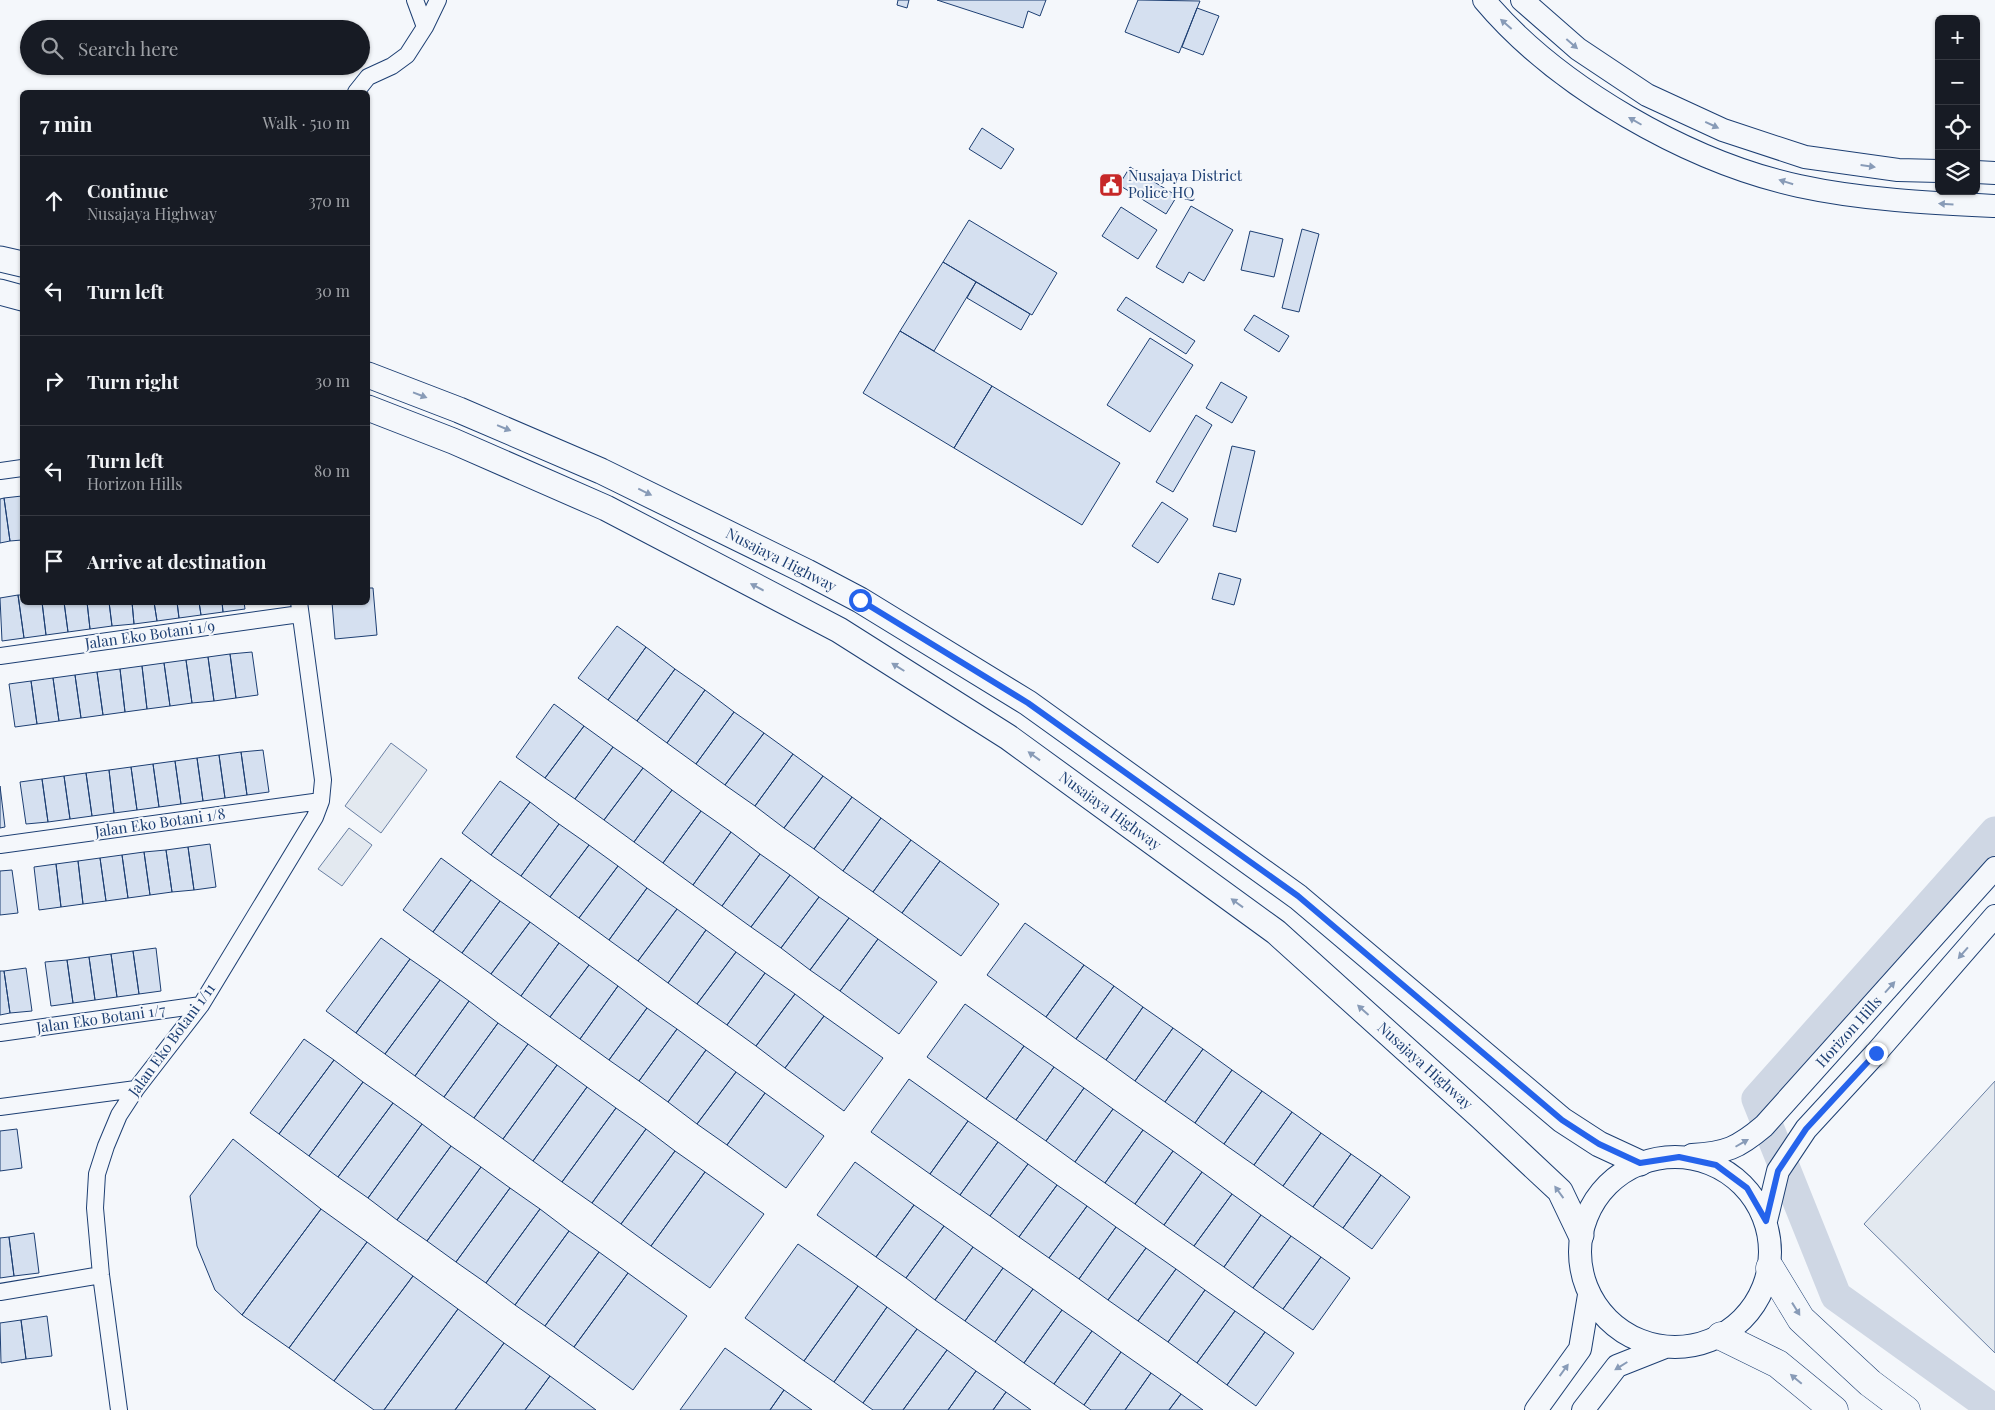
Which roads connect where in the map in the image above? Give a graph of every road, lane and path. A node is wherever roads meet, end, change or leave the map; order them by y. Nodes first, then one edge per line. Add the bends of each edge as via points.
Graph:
1 (415, 0) edge
2 (438, 0) edge
3 (1484, 0) edge
4 (1522, 0) edge
5 (425, 27) junction
6 (358, 90) edge
7 (1935, 171) edge
8 (1980, 172) edge
9 (1995, 173) edge
10 (1995, 206) edge
11 (0, 258) edge
12 (20, 263) edge
13 (0, 292) edge
14 (20, 297) edge
15 (372, 375) edge
16 (370, 409) edge
17 (20, 468) edge
18 (0, 471) edge
19 (300, 608) edge
20 (0, 656) edge
21 (320, 801) junction
22 (0, 845) edge
23 (1995, 868) edge
24 (1995, 916) edge
25 (201, 1005) junction
26 (0, 1033) edge
27 (136, 1089) junction
28 (0, 1107) edge
29 (1679, 1157) junction
30 (1640, 1163) junction
31 (1766, 1221) junction
32 (1581, 1235) junction
33 (1770, 1268) junction
34 (101, 1275) junction
35 (0, 1292) edge
36 (1589, 1295) junction
37 (1721, 1336) junction
38 (1665, 1347) junction
39 (119, 1410) edge
40 (1536, 1410) edge
41 (1583, 1410) edge
42 (1834, 1410) edge
43 (1906, 1410) edge

1 - 5 street
2 - 5 street
10 -> 3 main road via 1903,201 1799,186 1715,160 1636,122 1557,68
4 -> 7 main road via 1578,49 1646,95 1723,130 1805,157 1898,170
5 - 6 street via 407,55 368,77
8 - 9 main road
11 - 12 main road
13 - 14 main road
15 -> 30 main road, Nusajaya Highway via 601,471 807,572 860,600 1028,703 1298,896 1562,1120 1599,1144
32 -> 16 main road, Nusajaya Highway via 1560,1191 1276,932 1008,737 838,630 606,508
17 - 18 street
19 - 20 street, Jalan Eko Botani 1/9
19 - 21 street, Jalan Eko Botani 1/11 via 323,780
21 - 22 street, Jalan Eko Botani 1/8
21 - 25 street, Jalan Eko Botani 1/11 via 315,817
29 -> 23 main road, Horizon Hills via 1719,1153 1744,1143 1764,1126
24 -> 31 main road via 1806,1129 1778,1171
25 - 26 street, Jalan Eko Botani 1/7
25 - 27 street, Jalan Eko Botani 1/11
27 - 28 street
27 - 34 street, Jalan Eko Botani 1/11 via 119,1115 97,1174 94,1208
29 - 30 main road, Horizon Hills
29 - 31 main road via 1716,1165 1747,1188
30 - 32 main road via 1612,1180 1592,1205
31 - 33 main road via 1771,1244
32 - 36 main road via 1580,1266
33 - 37 main road via 1761,1295 1744,1318
33 -> 43 highway via 1802,1319 1870,1383
34 - 35 street
34 - 39 street, Jalan Eko Botani 1/11
36 - 38 main road via 1608,1320 1634,1338
40 -> 36 main road via 1580,1349
37 - 38 main road via 1694,1346
42 -> 37 highway via 1778,1364
38 -> 41 main road via 1617,1366

